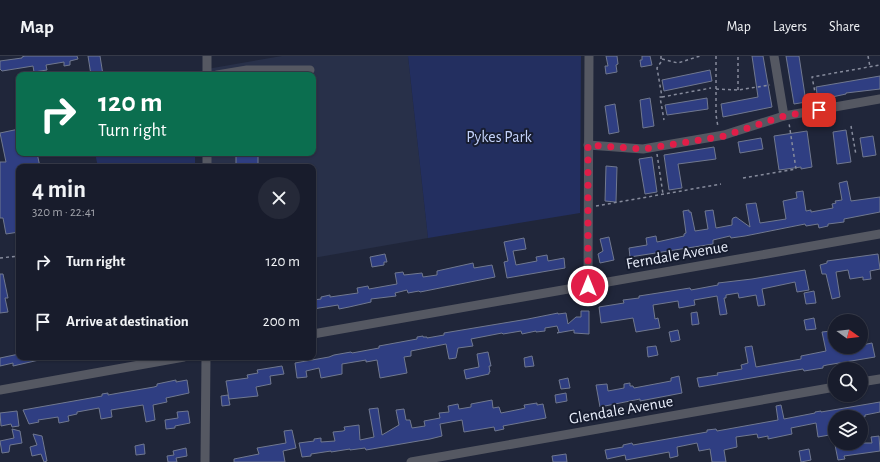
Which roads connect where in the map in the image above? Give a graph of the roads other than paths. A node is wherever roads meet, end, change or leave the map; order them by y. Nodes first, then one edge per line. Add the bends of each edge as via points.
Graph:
1 (208, 56) edge
2 (589, 56) edge
3 (774, 56) edge
4 (310, 70) dead end
5 (207, 72) edge
6 (235, 72) edge
7 (880, 99) edge
8 (786, 118) junction
9 (588, 145) junction
10 (880, 234) edge
11 (588, 286) junction
12 (316, 333) edge
13 (167, 360) edge
14 (206, 360) edge
15 (880, 379) edge
16 (868, 381) edge
17 (828, 388) edge
18 (0, 390) edge
19 (205, 462) edge
20 (411, 462) edge

1 - 5 street
2 - 9 street
3 - 8 street
4 - 6 street
7 - 8 street
8 - 9 street via 724,136 643,149
9 - 11 street
10 - 11 street, Ferndale Avenue
11 - 12 street, Ferndale Avenue
13 - 18 street
14 - 19 street
15 - 16 street
17 - 20 street, Glendale Avenue

